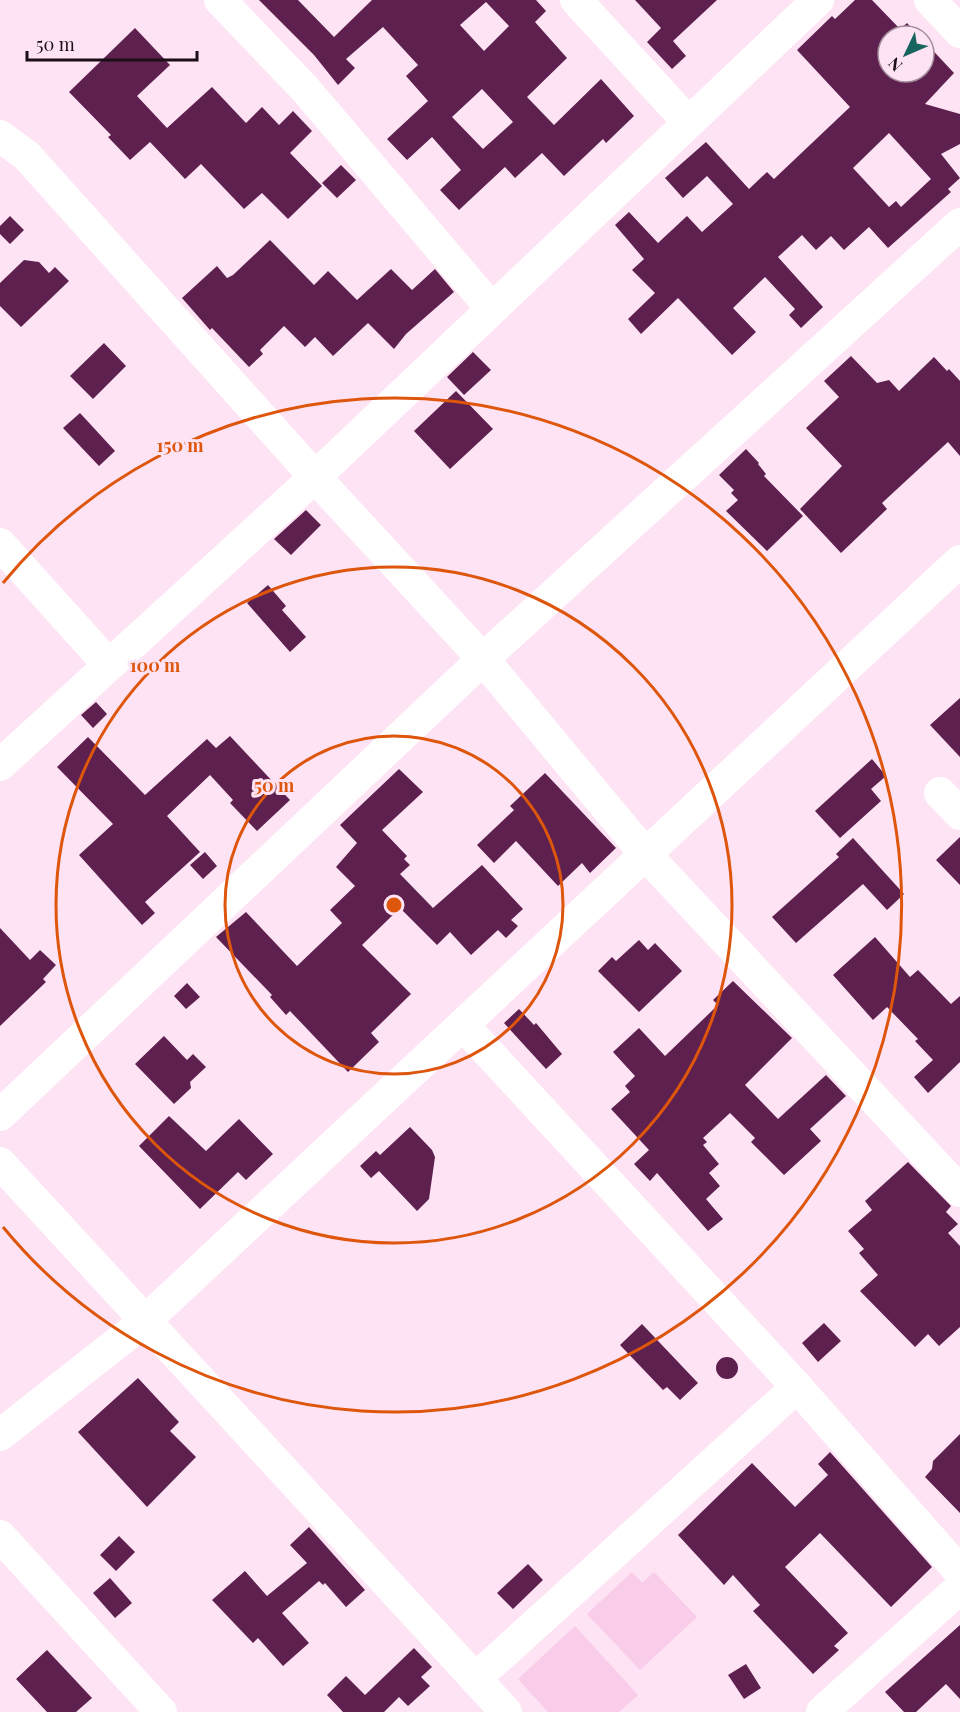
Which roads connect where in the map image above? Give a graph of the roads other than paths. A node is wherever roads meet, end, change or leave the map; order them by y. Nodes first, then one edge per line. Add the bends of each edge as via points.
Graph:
1 (220, 0) edge
2 (576, 0) edge
3 (818, 0) edge
4 (930, 0) edge
5 (960, 32) edge
6 (688, 122) junction
7 (0, 136) edge
8 (960, 224) edge
9 (491, 308) junction
10 (315, 477) junction
11 (0, 544) edge
12 (960, 561) edge
13 (483, 659) junction
14 (108, 664) junction
15 (0, 765) edge
16 (646, 855) junction
17 (463, 1025) junction
18 (0, 1115) edge
19 (0, 1163) edge
20 (960, 1191) edge
21 (145, 1321) junction
22 (797, 1388) junction
23 (0, 1435) edge
24 (0, 1536) edge
25 (960, 1572) edge
26 (960, 1588) edge
27 (475, 1679) junction
28 (161, 1712) edge
29 (506, 1712) edge
30 (822, 1712) edge

1 - 9 street via 306,90
2 - 6 street
3 - 6 street
4 - 5 street
6 - 9 street
7 - 10 street via 27,156
8 - 13 street
9 - 10 street
10 - 13 street
10 - 14 street
11 - 14 street
12 - 16 street
13 - 16 street
13 - 18 street
14 - 15 street
16 - 17 street
16 - 20 street
17 - 21 street
17 - 22 street
19 - 21 street
21 - 23 street
21 - 27 street
22 - 25 street
22 - 27 street
24 - 28 street
26 - 30 street
27 - 29 street

